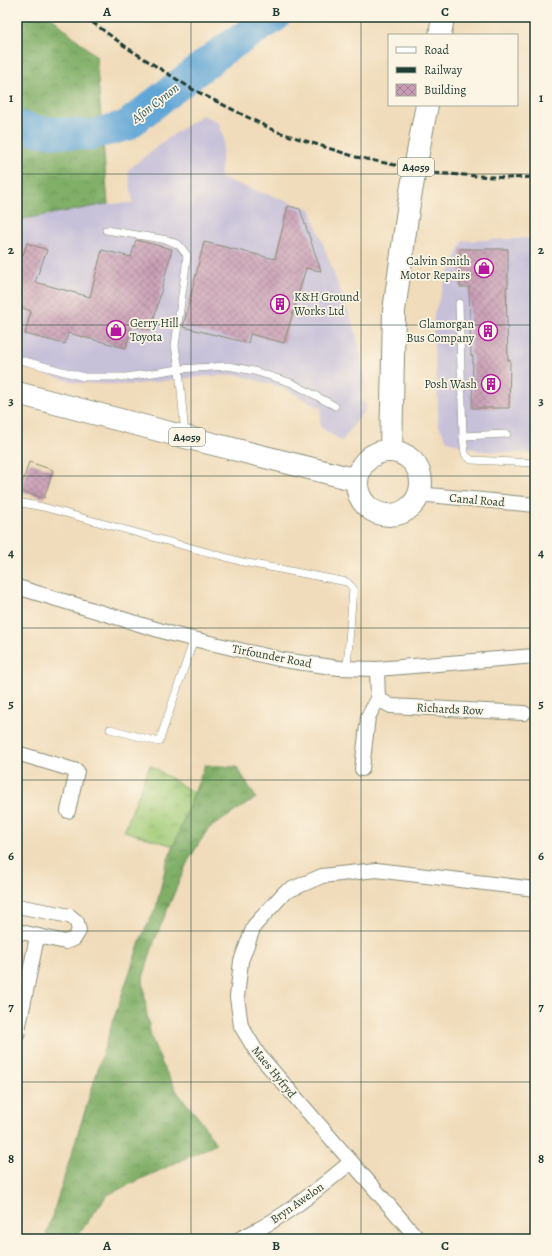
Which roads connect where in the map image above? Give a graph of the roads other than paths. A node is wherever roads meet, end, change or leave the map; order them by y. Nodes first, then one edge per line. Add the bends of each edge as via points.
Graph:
1 (443, 17) edge
2 (440, 34) edge
3 (427, 106) edge
4 (106, 230) dead end
5 (459, 303) dead end
6 (17, 359) edge
7 (179, 369) junction
8 (17, 392) edge
9 (335, 406) dead end
10 (507, 434) dead end
11 (463, 436) junction
12 (185, 437) junction
13 (391, 451) junction
14 (535, 463) edge
15 (357, 480) junction
16 (418, 494) junction
17 (17, 502) edge
18 (535, 505) edge
19 (17, 588) edge
20 (194, 639) junction
21 (535, 656) edge
22 (347, 668) junction
23 (377, 669) junction
24 (378, 699) junction
25 (524, 713) dead end
26 (110, 730) dead end
27 (17, 753) edge
28 (362, 769) dead end
29 (68, 811) dead end
30 (535, 889) edge
31 (17, 906) edge
32 (17, 931) edge
33 (37, 937) junction
34 (17, 1035) edge
35 (352, 1162) junction
36 (239, 1239) edge
37 (418, 1239) edge

1 - 2 main road
3 - 13 main road, A4059, bridge via 409,203 394,311
4 - 7 lane via 168,240 179,245 186,255 175,346
5 - 11 lane
6 - 7 lane via 84,377 126,377
7 - 9 lane via 228,366 254,371 292,383
7 - 12 lane
8 - 12 main road, A4059
10 - 11 lane
11 - 14 lane via 465,454 471,460
12 - 15 main road, A4059
13 - 15 main road via 376,454 364,462
13 - 16 main road via 409,458 416,466 421,485
15 - 16 main road via 361,500 376,512 386,515 406,510
16 - 18 street, Canal Road
17 - 22 lane via 243,562 347,582 353,588
19 - 20 street, Tirfounder Road
20 - 22 street, Tirfounder Road via 282,660
20 - 26 lane via 159,742
21 - 23 street, Tirfounder Road
22 - 23 street, Tirfounder Road
23 - 24 street
24 - 25 street, Richards Row via 391,706
24 - 28 street via 368,718
27 - 29 street via 77,770
30 - 35 street, Maes Hyfryd via 376,870 322,876 285,892 254,926 241,961 237,997 241,1026 258,1054
31 - 33 street via 70,916 77,922 79,931 74,939 65,942
32 - 33 street
33 - 34 street
35 - 36 street, Bryn Awelon via 307,1199 257,1231
35 - 37 street, Maes Hyfryd

